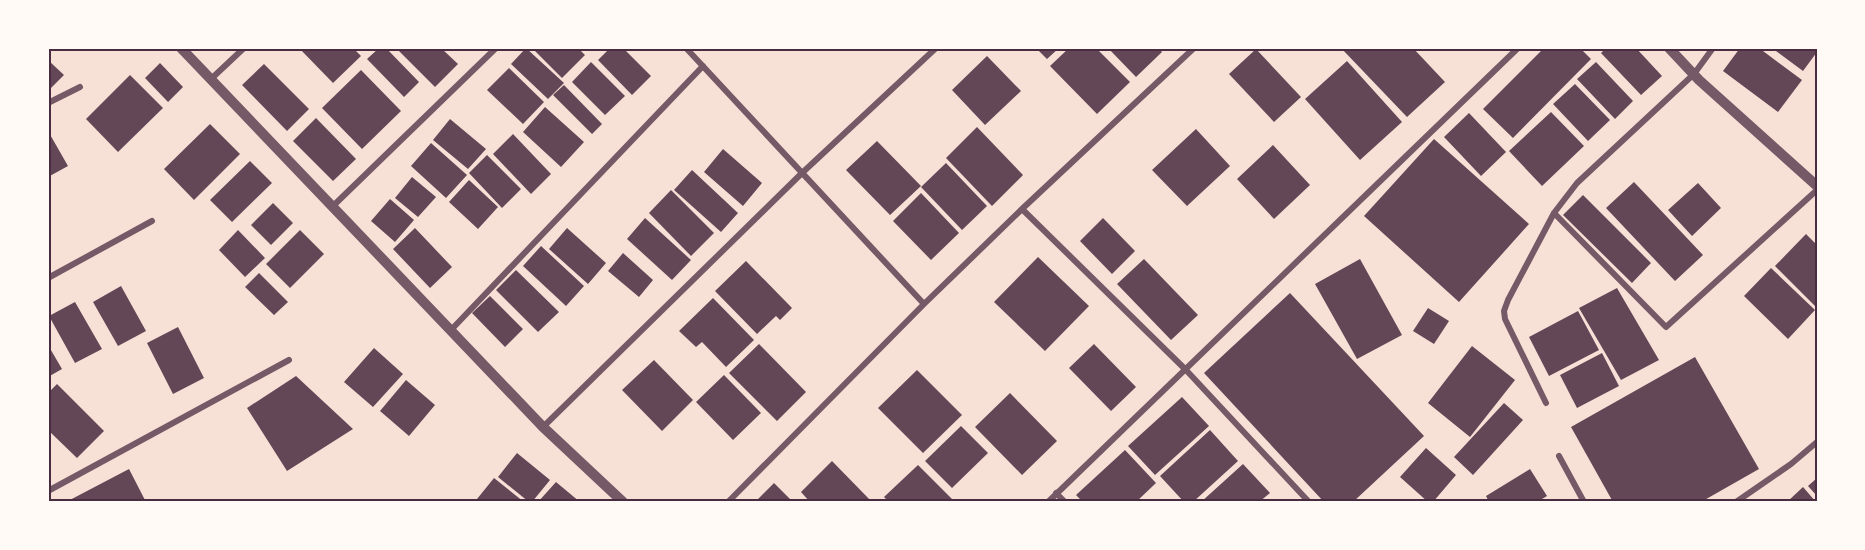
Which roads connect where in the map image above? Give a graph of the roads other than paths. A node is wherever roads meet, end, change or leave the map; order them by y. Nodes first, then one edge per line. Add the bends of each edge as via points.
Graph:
1 (181, 48) edge
2 (244, 48) edge
3 (496, 48) edge
4 (686, 48) edge
5 (936, 48) edge
6 (1194, 48) edge
7 (1518, 48) edge
8 (1669, 48) edge
9 (1713, 48) edge
10 (703, 66) junction
11 (1694, 74) junction
12 (211, 79) junction
13 (80, 87) dead end
14 (48, 103) edge
15 (802, 173) junction
16 (1817, 188) edge
17 (333, 206) junction
18 (1022, 209) junction
19 (1554, 213) junction
20 (152, 221) dead end
21 (48, 278) edge
22 (924, 304) junction
23 (451, 330) junction
24 (289, 360) dead end
25 (1186, 370) junction
26 (1546, 403) dead end
27 (543, 427) junction
28 (1817, 442) edge
29 (1558, 456) dead end
30 (48, 491) edge
31 (1056, 493) junction
32 (623, 502) edge
33 (728, 502) edge
34 (1048, 502) edge
35 (1065, 502) edge
36 (1309, 502) edge
37 (1584, 502) edge
38 (1736, 502) edge

1 - 12 street
2 - 12 street
3 - 17 street
4 - 10 street
5 - 15 street
6 - 18 street
7 - 25 street
8 - 11 street
9 - 11 street
10 - 15 street
10 - 23 street
11 - 16 street
11 - 19 street via 1577,183
12 - 17 street
13 - 14 street
15 - 22 street
15 - 27 street
16 - 19 street via 1666,327
17 - 23 street
18 - 22 street
18 - 25 street
19 - 26 street via 1504,311
20 - 21 street
22 - 33 street
23 - 27 street
24 - 30 street
25 - 31 street
25 - 36 street
27 - 32 street
28 - 38 street
29 - 37 street
31 - 34 street
31 - 35 street

